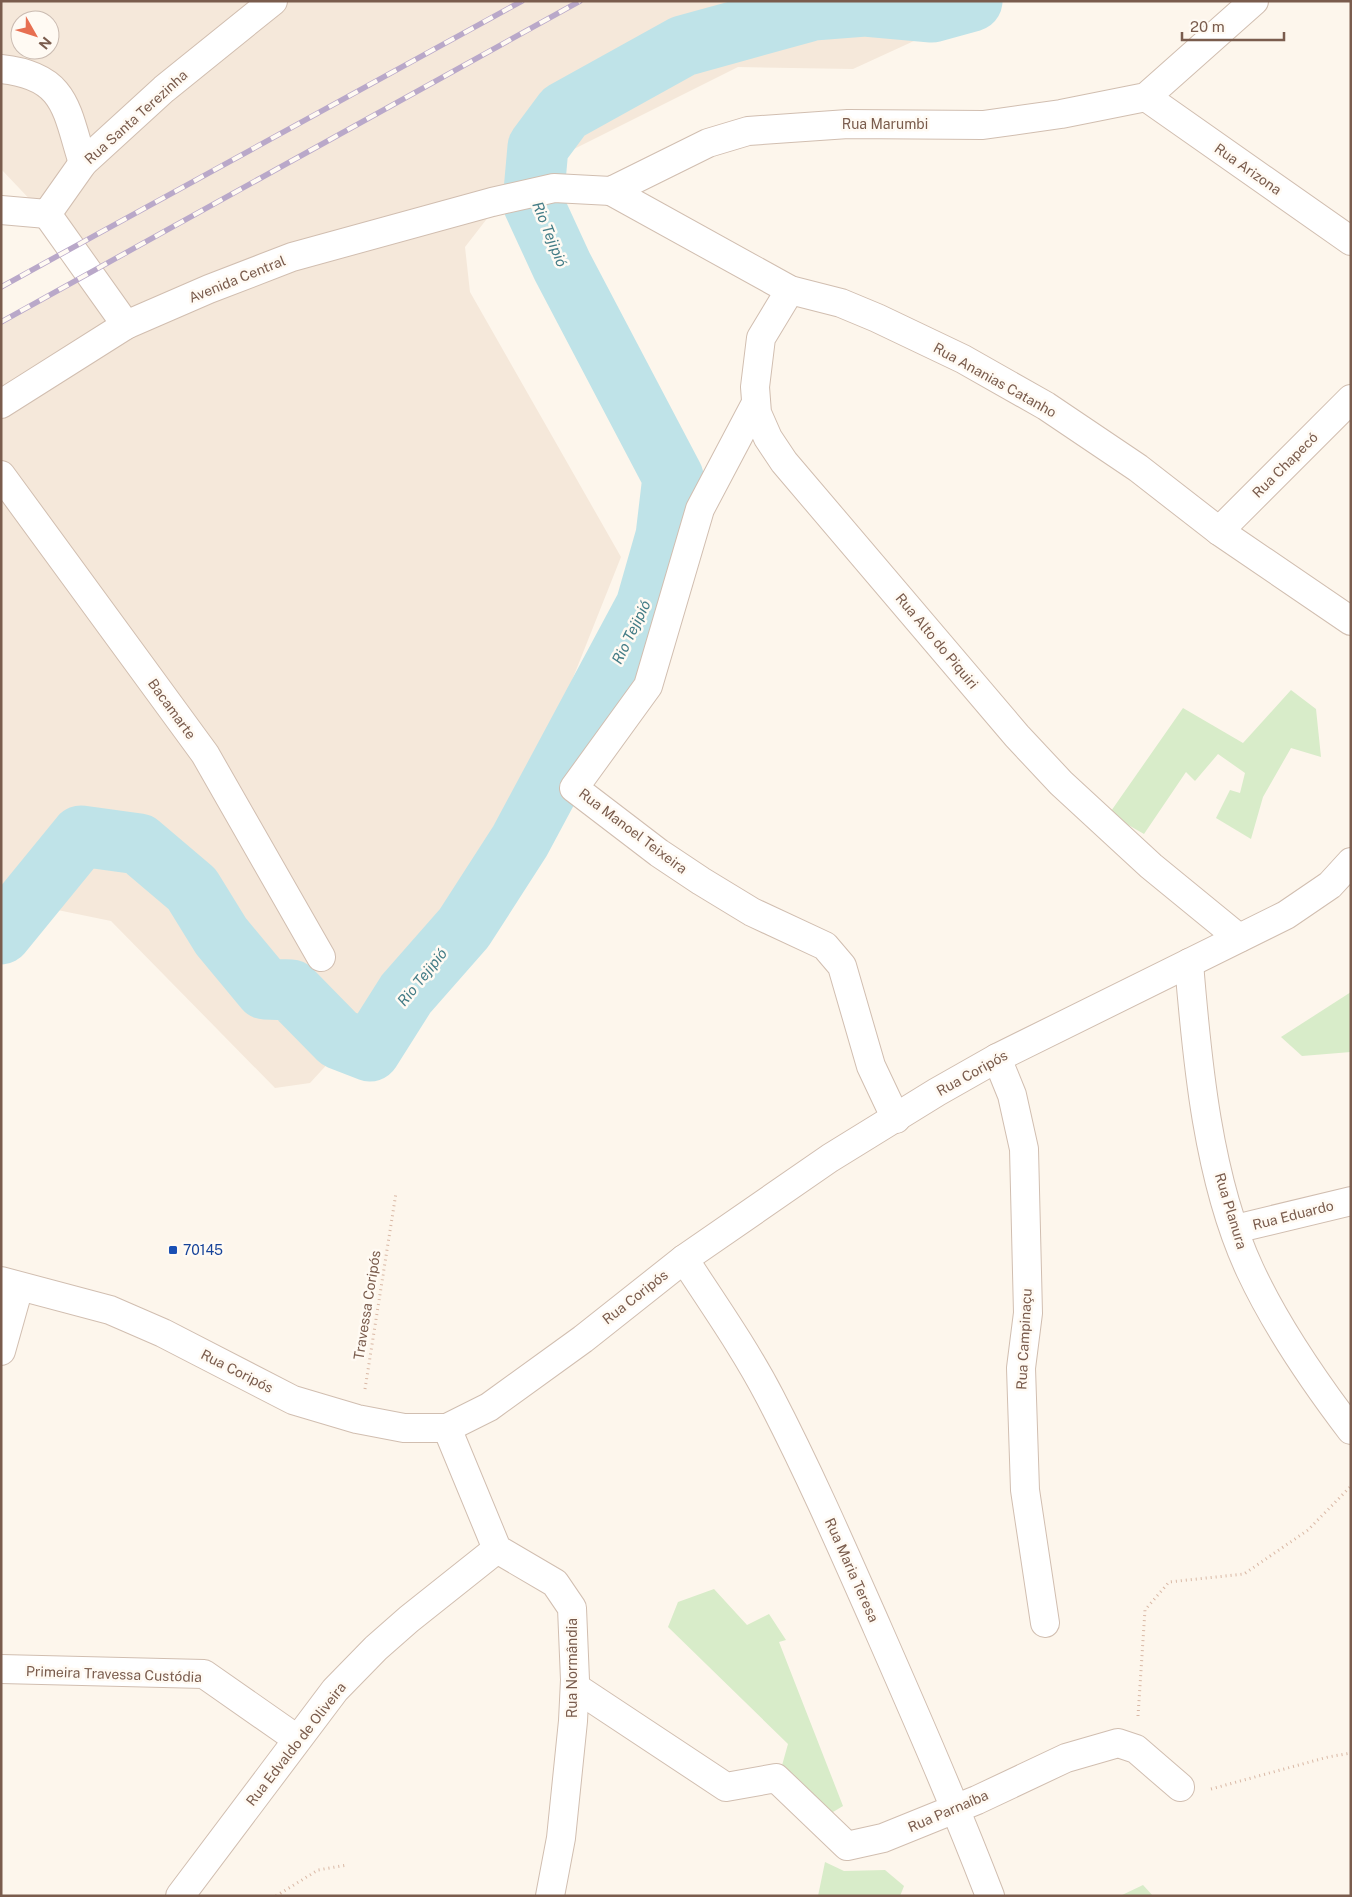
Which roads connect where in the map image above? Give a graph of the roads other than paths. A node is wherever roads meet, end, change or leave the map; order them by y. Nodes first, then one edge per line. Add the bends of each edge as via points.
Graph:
1 (273, 1) edge
2 (1254, 1) edge
3 (1, 69) edge
4 (1146, 98) junction
5 (83, 164) junction
6 (611, 191) junction
7 (1, 210) edge
8 (47, 214) junction
9 (1351, 241) edge
10 (790, 290) junction
11 (126, 325) junction
12 (1351, 400) edge
13 (756, 403) junction
14 (1, 404) edge
15 (1, 475) edge
16 (1219, 531) junction
17 (1351, 621) edge
18 (1351, 862) edge
19 (1238, 938) junction
20 (320, 957) dead end
21 (1188, 963) junction
22 (997, 1058) junction
23 (896, 1119) junction
24 (1351, 1201) edge
25 (1235, 1229) junction
26 (684, 1259) junction
27 (10, 1284) edge
28 (1, 1351) edge
29 (447, 1428) junction
30 (1351, 1430) edge
31 (497, 1549) junction
32 (1045, 1623) dead end
33 (1, 1669) edge
34 (575, 1687) junction
35 (297, 1739) junction
36 (1180, 1787) road end
37 (956, 1808) junction
38 (183, 1894) edge
39 (550, 1896) edge
40 (990, 1896) edge

1 - 5 street, Rua Santa Terezinha via 164,90
2 - 4 street
3 - 5 street via 26,73 47,82 62,99
4 - 6 street, Rua Marumbi via 983,125 848,124 748,130 708,143
4 - 9 street, Rua Arizona
5 - 8 street, Rua Santa Terezinha
6 - 10 street, Rua Ananias Catanho
6 - 11 street, Avenida Central via 554,188 292,257
7 - 8 street
8 - 11 street
10 - 13 street, Rua Alto do Piquiri via 761,338
10 - 16 street, Rua Ananias Catanho via 842,303 971,363 1046,406 1107,447
11 - 14 street, Avenida Central
12 - 16 street, Rua Chapecó
13 - 19 street, Rua Alto do Piquiri via 768,438 784,462 1017,736 1087,808
13 - 23 street, Rua Manoel Teixeira via 700,509 648,686 574,788 701,881 752,912 825,946 842,966 871,1066
15 - 20 street, Bacamarte via 205,754
16 - 17 street, Rua Ananias Catanho
18 - 19 street, Rua Coripós via 1330,885 1286,915
19 - 21 street, Rua Coripós
21 - 22 street, Rua Coripós
21 - 25 street, Rua Planura via 1207,1125
22 - 23 street, Rua Coripós
22 - 32 street, Rua Campinaçu via 1012,1095 1024,1149 1028,1313 1021,1368 1026,1490
23 - 26 street, Rua Coripós via 830,1158
24 - 25 street, Rua Eduardo
25 - 30 street, Rua Planura via 1249,1269 1281,1328
26 - 29 street, Rua Coripós via 527,1380 489,1407
26 - 37 street, Rua Maria Teresa via 770,1397 836,1532
27 - 28 street
27 - 29 street, Rua Coripós via 110,1310 164,1333 292,1400 357,1419 404,1428
29 - 31 street
31 - 34 street, Rua Normândia via 555,1583 572,1608
31 - 35 street, Rua Edvaldo de Oliveira via 376,1648 335,1690
33 - 35 street, Primeira Travessa Custódia via 204,1674
34 - 37 street, Rua Parnaíba via 726,1787 776,1778 847,1846 883,1838
34 - 39 street, Rua Normândia via 562,1829
35 - 38 street, Rua Edvaldo de Oliveira
36 - 37 street, Rua Parnaíba via 1136,1749 1118,1743 1066,1758
37 - 40 street, Rua Maria Teresa

